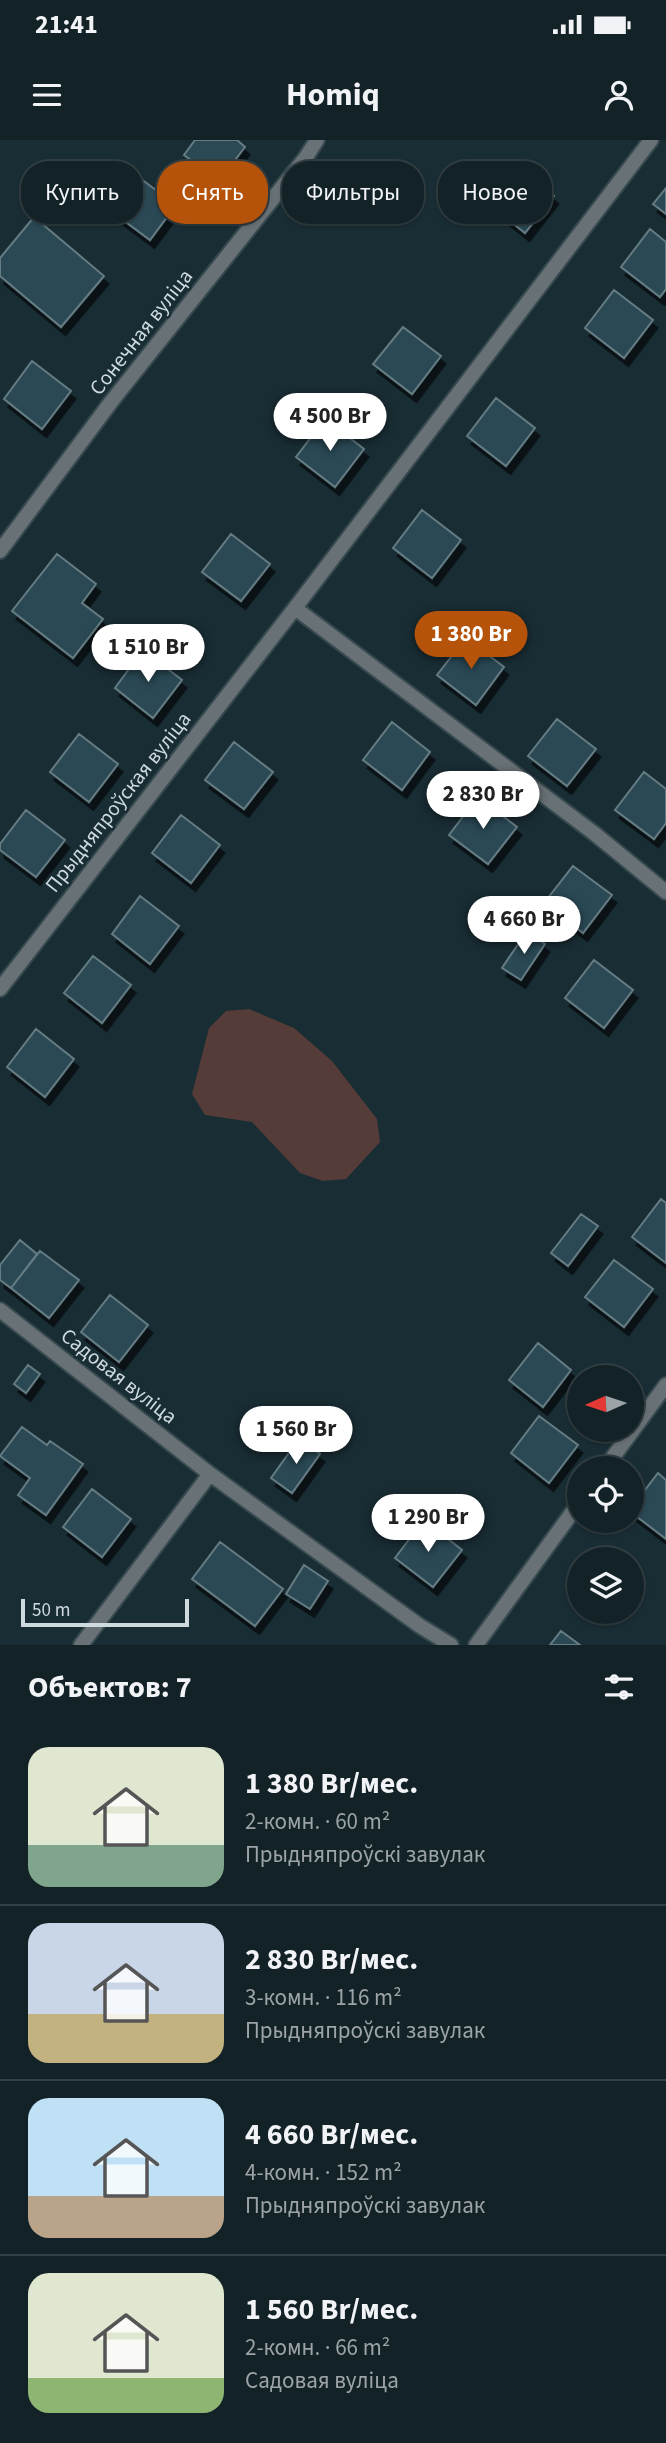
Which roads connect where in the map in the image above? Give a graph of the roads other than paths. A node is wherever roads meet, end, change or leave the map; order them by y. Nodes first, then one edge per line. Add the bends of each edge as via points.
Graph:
1 (317, 140) edge
2 (652, 140) edge
3 (0, 551) edge
4 (295, 608) junction
5 (666, 892) edge
6 (0, 989) edge
7 (0, 1310) edge
8 (666, 1385) edge
9 (614, 1456) edge
10 (210, 1474) junction
11 (567, 1520) edge
12 (81, 1645) edge
13 (452, 1645) edge
14 (476, 1645) edge

1 - 3 street, Сонечная вуліца
2 - 4 street, Прыдняпроўская вуліца
4 - 5 street
4 - 6 street, Прыдняпроўская вуліца
7 - 10 street, Садовая вуліца
8 - 9 street
10 - 12 street
10 - 13 street, Садовая вуліца
11 - 14 street

